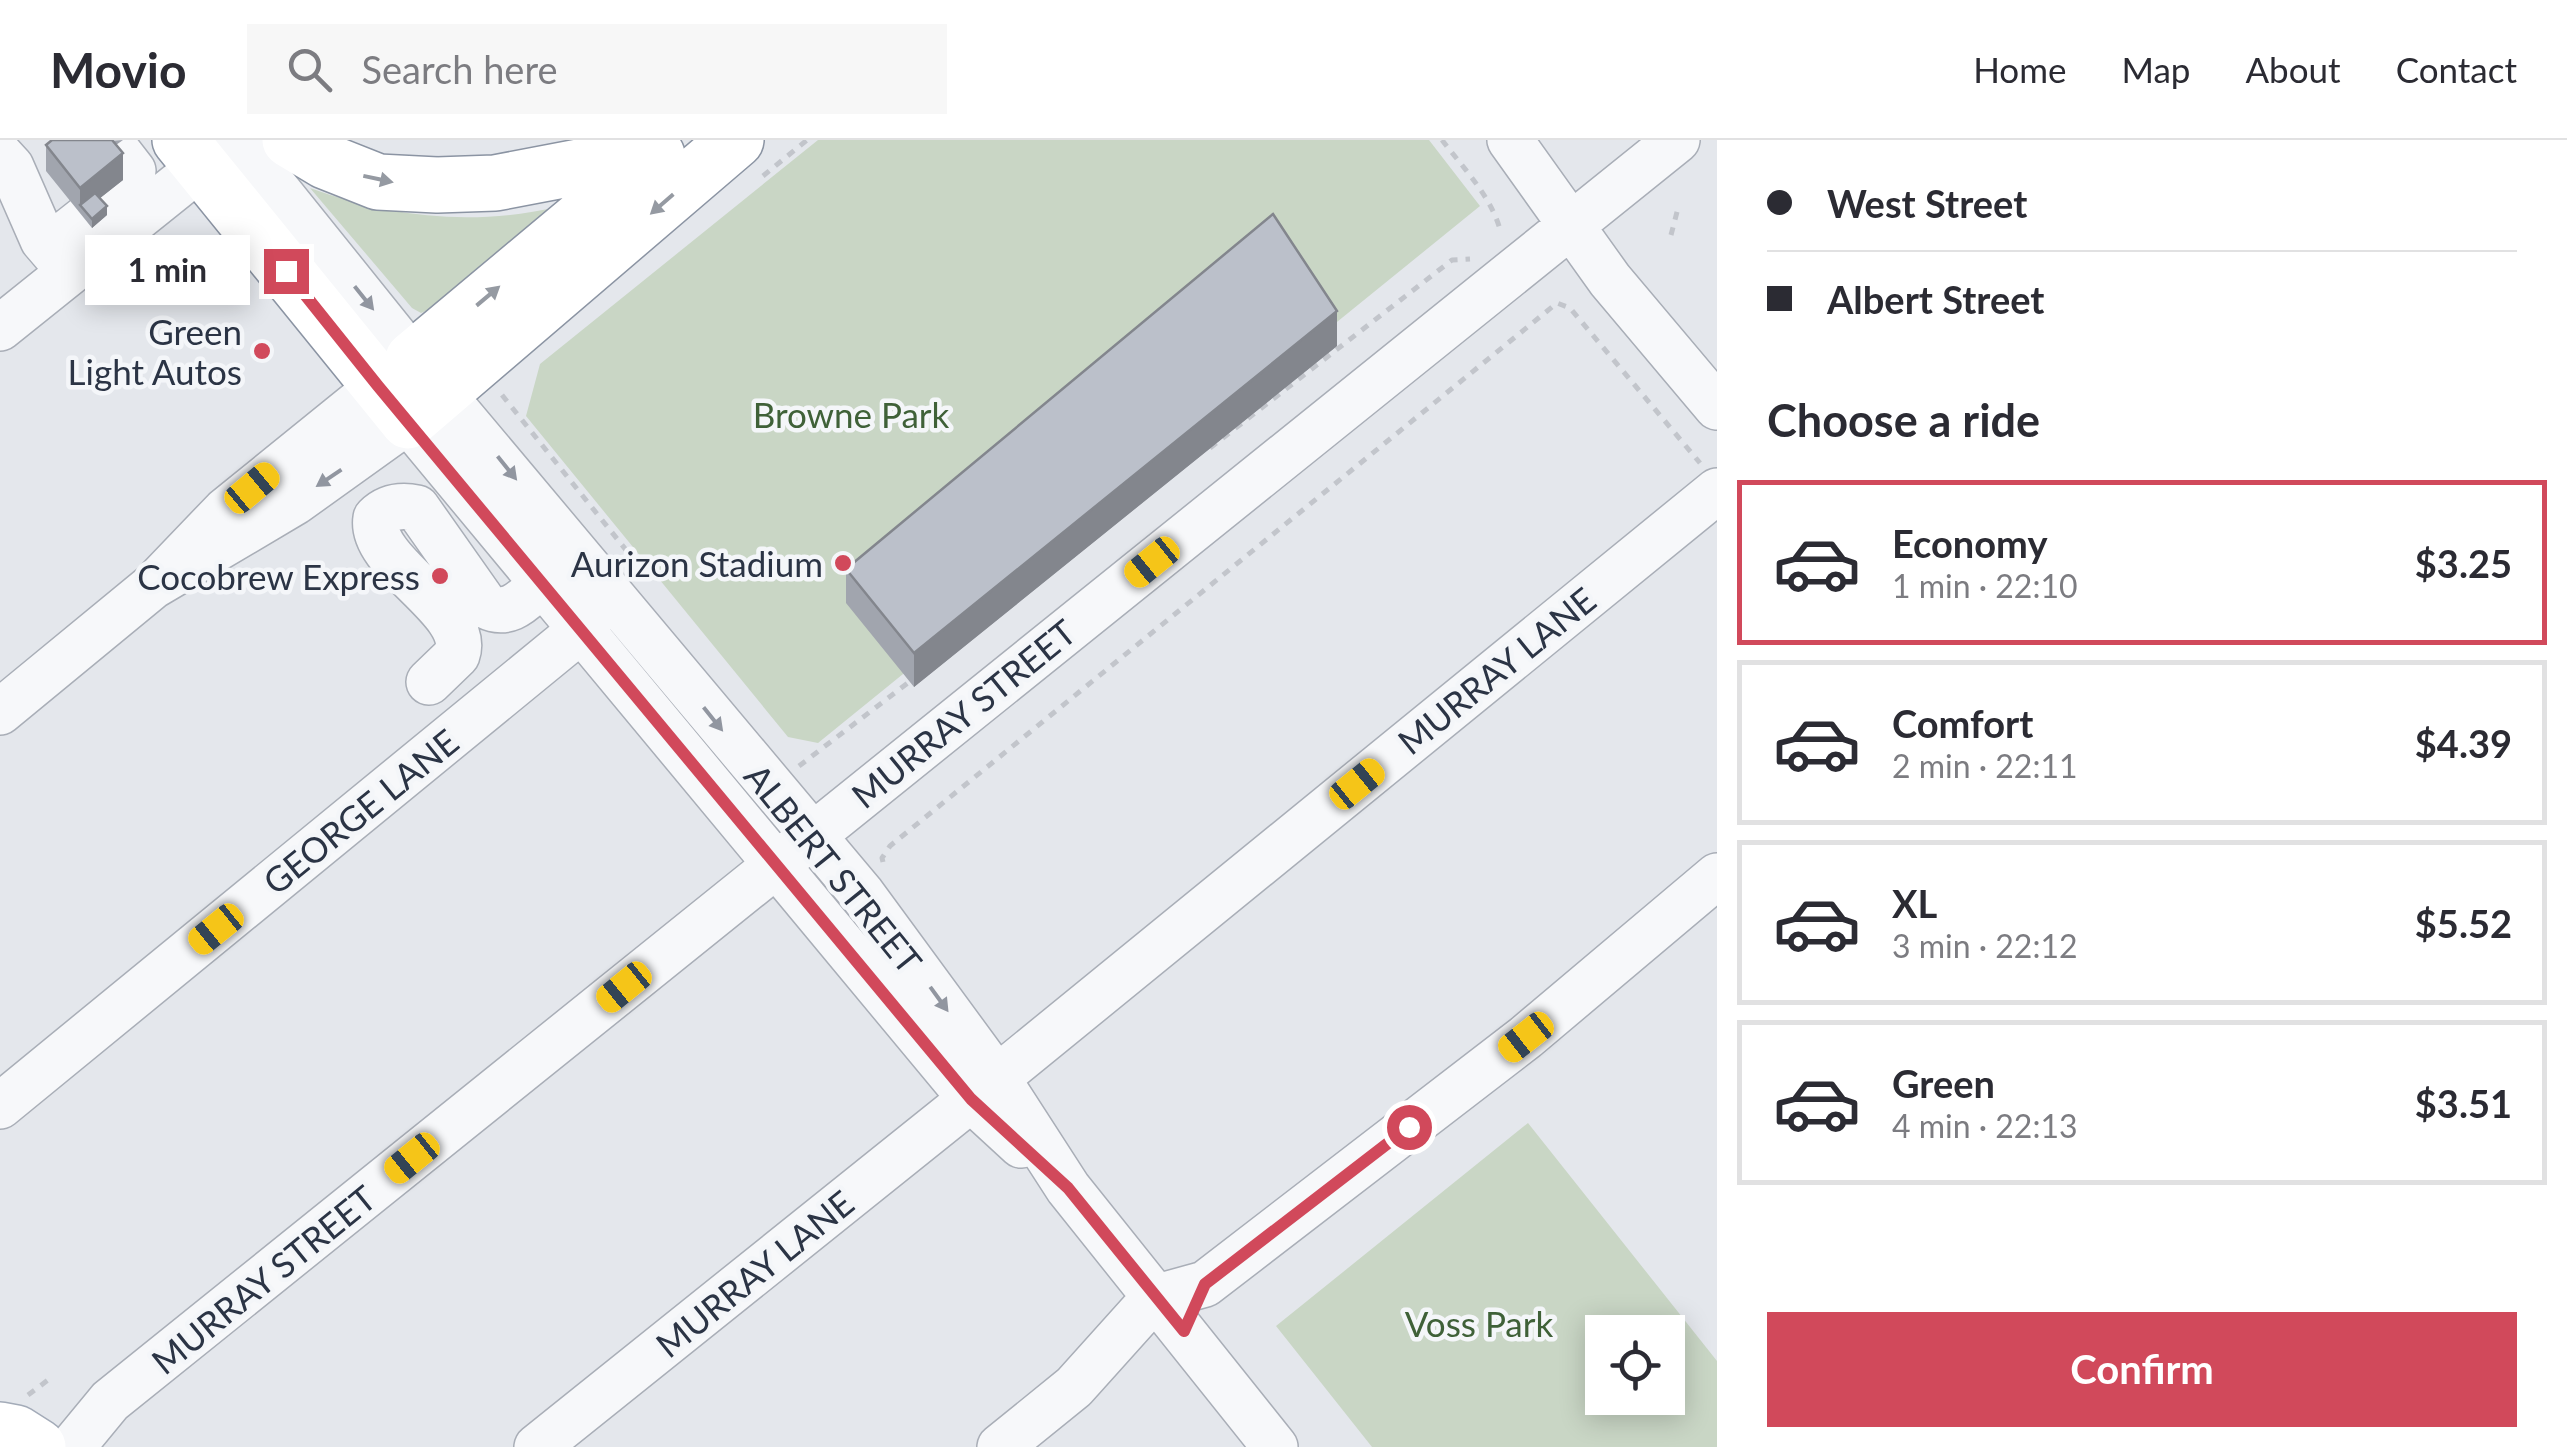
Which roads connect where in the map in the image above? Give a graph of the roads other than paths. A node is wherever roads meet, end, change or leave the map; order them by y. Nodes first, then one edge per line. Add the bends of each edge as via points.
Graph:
1 (110, 140) edge
2 (290, 140) edge
3 (645, 140) edge
4 (675, 140) edge
5 (1510, 140) edge
6 (1677, 140) edge
7 (54, 144) edge
8 (207, 149) edge
9 (748, 159) edge
10 (7, 165) edge
11 (1570, 228) junction
12 (59, 259) junction
13 (0, 328) edge
14 (411, 390) junction
15 (1717, 408) edge
16 (1711, 480) edge
17 (583, 560) junction
18 (542, 584) junction
19 (581, 630) junction
20 (429, 682) dead end
21 (0, 712) edge
22 (813, 834) junction
23 (777, 864) junction
24 (1717, 876) edge
25 (984, 1088) junction
26 (0, 1106) edge
27 (1205, 1284) junction
28 (1154, 1298) junction
29 (1184, 1331) junction
30 (1074, 1387) junction
31 (110, 1402) junction
32 (18, 1437) edge
33 (72, 1447) edge
34 (537, 1447) edge
35 (1000, 1447) edge
36 (1274, 1447) edge

1 - 12 street via 132,171
2 -> 3 highway via 378,182 437,185 496,183 605,162
14 -> 4 highway
5 - 11 street
6 - 11 street, MURRAY STREET
7 - 10 street
8 - 12 street
8 - 14 highway, ALBERT STREET
9 -> 14 highway
10 - 12 street
11 - 15 street
11 - 22 street, MURRAY STREET
12 - 13 street
14 -> 17 street, ALBERT STREET
14 - 18 street, ALBERT STREET
14 - 21 street via 295,502 153,586
16 - 25 street, MURRAY LANE
17 - 19 street, ALBERT STREET via 594,612
17 -> 22 street, ALBERT STREET
18 - 19 street, ALBERT STREET
18 - 20 street via 514,608 497,611 486,606 417,508 381,512 377,538 458,638 457,655
19 - 23 street, ALBERT STREET
19 - 26 street, GEORGE LANE
22 - 23 street, MURRAY STREET
22 -> 25 street, ALBERT STREET via 862,894
23 - 25 street, ALBERT STREET
23 - 31 street, MURRAY STREET
24 - 27 street via 1526,1037
25 - 28 street, ALBERT STREET
25 - 34 street, MURRAY LANE
27 - 28 street
27 - 29 street
28 - 29 street, ALBERT STREET
28 - 30 street
29 - 30 street
29 - 36 street, ALBERT STREET
30 - 35 street
31 - 32 street, MURRAY STREET
31 - 33 street, MURRAY STREET

